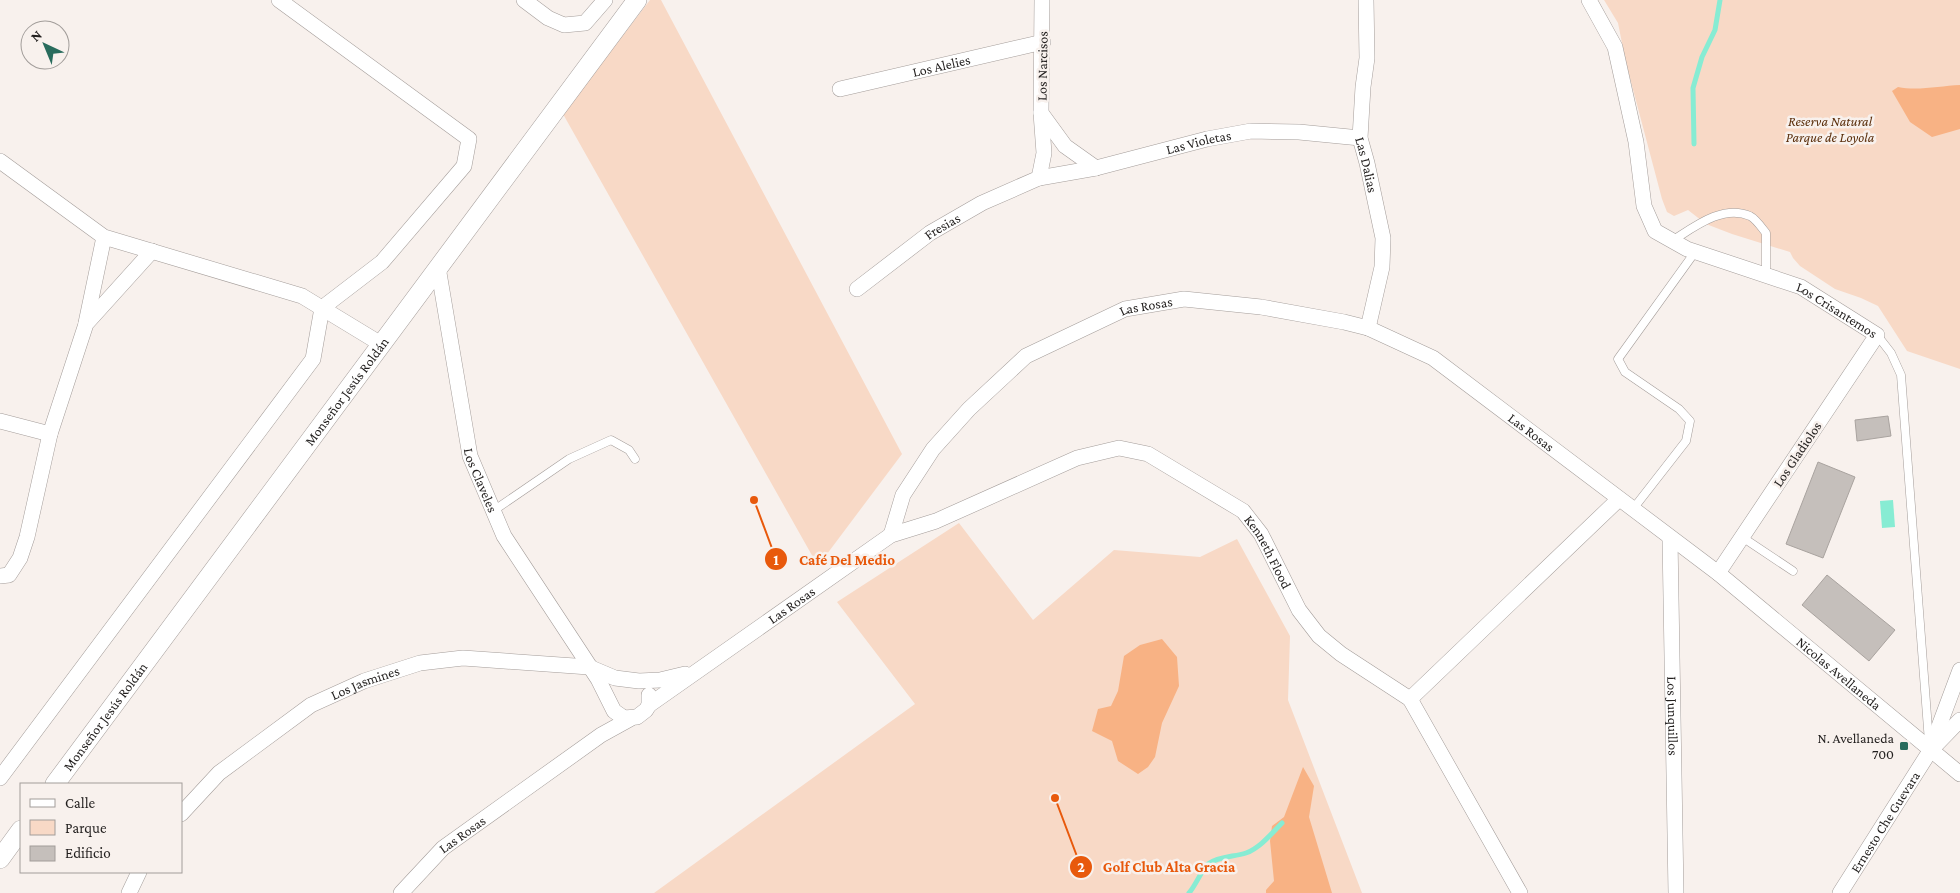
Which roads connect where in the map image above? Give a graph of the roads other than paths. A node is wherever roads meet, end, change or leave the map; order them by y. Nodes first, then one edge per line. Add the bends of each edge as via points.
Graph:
1 (279, 0) edge
2 (524, 0) edge
3 (605, 0) edge
4 (638, 0) edge
5 (1042, 0) edge
6 (1366, 0) edge
7 (1589, 0) edge
8 (1043, 42) junction
9 (840, 89) dead end
10 (1041, 113) junction
11 (1360, 138) junction
12 (0, 161) edge
13 (1096, 168) junction
14 (1039, 178) junction
15 (104, 237) junction
16 (1672, 241) junction
17 (152, 251) junction
18 (1695, 252) junction
19 (438, 267) junction
20 (1766, 275) junction
21 (857, 289) dead end
22 (322, 308) junction
23 (86, 324) junction
24 (1368, 328) junction
25 (1877, 334) junction
26 (381, 344) junction
27 (0, 421) edge
28 (50, 434) junction
29 (635, 459) dead end
30 (1619, 499) junction
31 (1633, 509) junction
32 (493, 511) junction
33 (890, 535) junction
34 (1742, 537) junction
35 (1670, 538) junction
36 (1793, 571) dead end
37 (1718, 573) junction
38 (0, 576) edge
39 (572, 640) junction
40 (548, 664) junction
41 (590, 667) junction
42 (1960, 670) edge
43 (694, 672) junction
44 (633, 681) junction
45 (1410, 699) junction
46 (611, 704) junction
47 (648, 704) junction
48 (630, 719) junction
49 (1960, 720) edge
50 (601, 735) junction
51 (1930, 752) junction
52 (1960, 774) edge
53 (0, 778) edge
54 (56, 783) edge
55 (182, 813) edge
56 (20, 831) edge
57 (0, 859) edge
58 (139, 873) edge
59 (129, 893) edge
60 (401, 893) edge
61 (1520, 893) edge
62 (1676, 893) edge
63 (1840, 893) edge

1 - 22 street via 469,139 464,166 382,262
2 - 3 street via 548,18 564,25 585,23
4 - 19 street, Monseñor Jesús Roldán
5 - 8 street, Los Narcisos
6 - 11 street, Las Dalias via 1367,58
7 - 16 street, Los Crisantemos via 1615,47 1636,142 1644,206 1655,231
8 - 9 street, Los Alelies
8 - 10 street, Los Narcisos
10 - 13 street, Los Narcisos via 1065,146
10 - 14 street via 1044,153
11 - 13 street, Las Violetas via 1251,131
11 - 24 street, Las Dalias via 1383,238 1382,267
12 - 15 street
13 - 14 street, Las Violetas
14 - 21 street, Fresias via 930,233
15 - 17 street
15 - 23 street
16 - 18 street, Los Crisantemos
16 - 20 lane via 1726,212 1751,216 1766,233
17 - 22 street via 302,296
17 - 23 street
18 - 20 street, Los Crisantemos
18 - 31 lane via 1618,359 1624,372 1679,409 1690,421 1686,441
19 - 26 street, Monseñor Jesús Roldán
19 - 32 street, Los Claveles via 470,456
20 - 25 street, Los Crisantemos via 1801,287
22 - 26 street
22 - 53 street via 312,358
23 - 28 street
24 - 30 street, Las Rosas via 1433,358
24 - 33 street, Las Rosas via 1261,307 1184,299 1125,309 1026,356 969,409 933,449 903,495
25 - 34 street, Los Gladiolos
25 - 51 lane, Los Crisantemos via 1901,375
26 - 54 street, Monseñor Jesús Roldán
27 - 28 street
28 - 38 street via 20,558 9,575
29 - 32 lane via 629,450 611,440 569,459
30 - 31 street, Las Rosas
30 - 45 street
31 - 35 street, Las Rosas
32 - 39 street, Los Claveles via 504,536
33 - 43 street, Las Rosas
33 - 45 street, Kenneth Flood via 936,520 1076,458 1119,448 1148,454 1242,511 1261,534 1299,610 1319,636
34 - 36 lane
34 - 37 street, Los Gladiolos
35 - 37 street, Las Rosas
35 - 62 street, Los Junquillos
37 - 51 street, Nicolas Avellaneda
39 - 40 street via 565,656
39 - 41 street, Los Claveles
40 - 41 street, Los Jasmines
40 - 55 street, Los Jasmines via 463,658 420,663 364,681 311,704 219,773
41 - 44 street, Los Jasmines
41 - 46 street, Los Claveles
42 - 51 street
43 - 44 street via 660,680
43 - 47 street, Las Rosas
44 - 46 street via 615,686
44 - 47 street via 648,691
45 - 61 street, Kenneth Flood
46 - 48 street via 618,715
46 - 50 street
47 - 48 street via 642,714
48 - 50 street, Las Rosas
49 - 51 street
50 - 60 street, Las Rosas via 443,848
51 - 52 street, Nicolas Avellaneda
51 - 63 street, Ernesto Che Guevara
56 - 57 street
58 - 59 street

